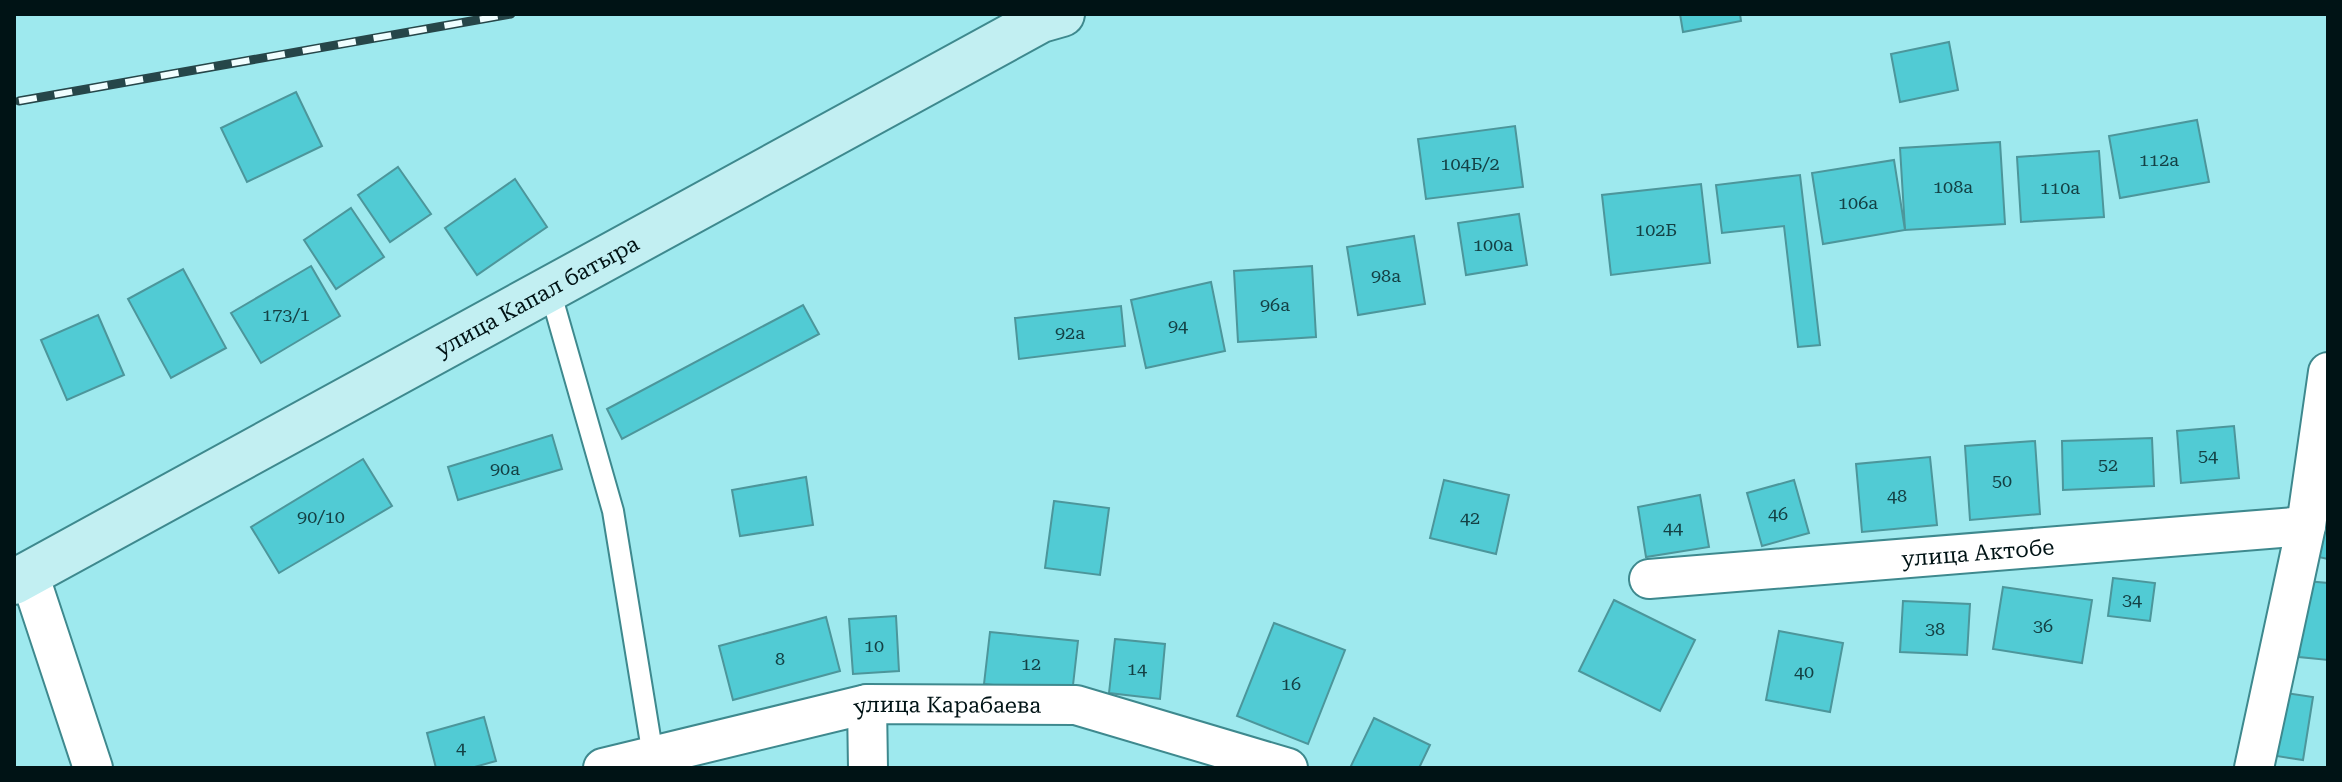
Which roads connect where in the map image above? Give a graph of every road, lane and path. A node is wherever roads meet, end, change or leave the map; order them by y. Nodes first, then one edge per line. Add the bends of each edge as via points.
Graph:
1 (1062, 14) edge
2 (549, 287) junction
3 (2328, 372) edge
4 (2306, 526) junction
5 (21, 578) edge
6 (1649, 579) dead end
7 (867, 704) junction
8 (653, 756) junction
9 (93, 768) edge
10 (603, 768) edge
11 (868, 768) edge
12 (1288, 768) edge
13 (2254, 768) edge

1 - 2 main road, улица Капал батыра via 1041,20
2 - 5 main road, улица Капал батыра
2 - 8 lane via 613,511
3 - 4 street
4 - 6 street, улица Актобе
4 - 13 street
5 - 9 street
7 - 8 street, улица Карабаева
7 - 11 street
7 - 12 street, улица Карабаева via 1076,705
8 - 10 street, улица Карабаева

